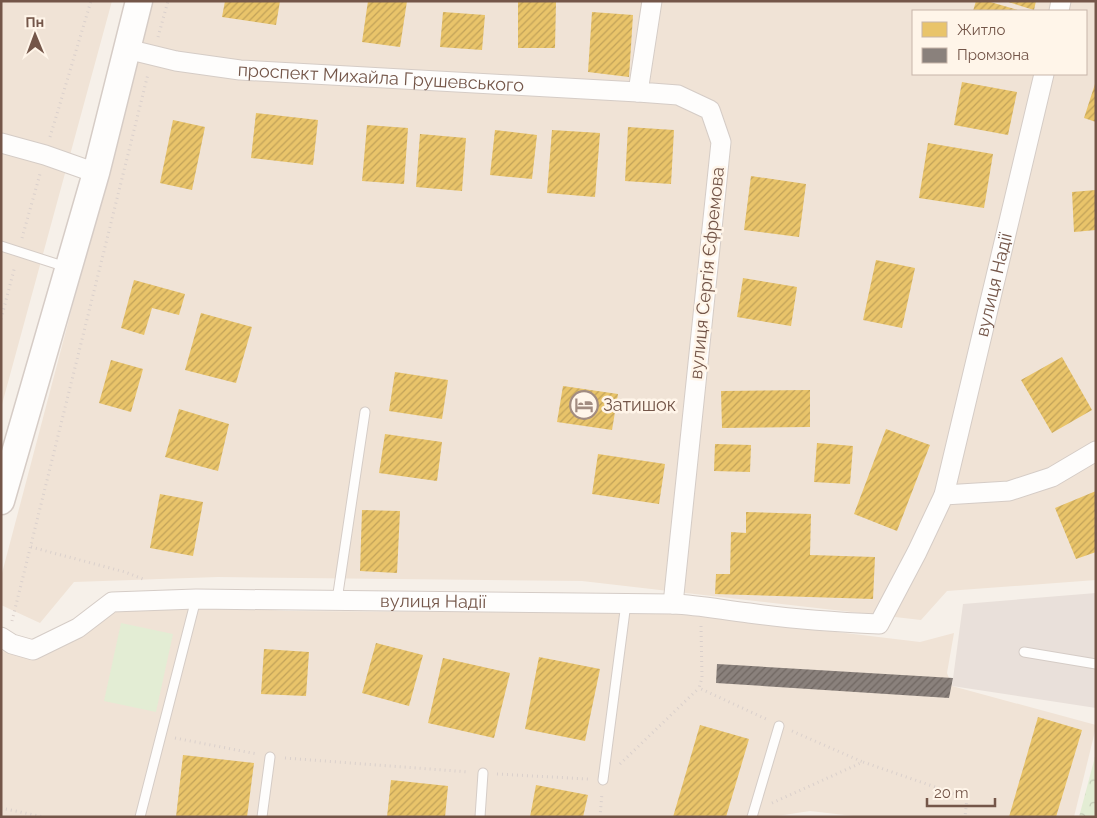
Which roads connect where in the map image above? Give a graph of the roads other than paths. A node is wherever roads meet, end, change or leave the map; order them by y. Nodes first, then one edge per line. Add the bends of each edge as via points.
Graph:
1 (139, 1) edge
2 (652, 1) edge
3 (128, 47) junction
4 (1044, 75) edge
5 (638, 92) junction
6 (1, 143) edge
7 (96, 173) junction
8 (1, 246) edge
9 (68, 268) junction
10 (365, 412) dead end
11 (1096, 451) edge
12 (944, 495) junction
13 (1, 501) edge
14 (196, 599) junction
15 (337, 600) junction
16 (626, 603) junction
17 (673, 604) junction
18 (4, 639) edge
19 (1024, 652) dead end
20 (1096, 664) edge
21 (779, 726) road end
22 (270, 757) road end
23 (483, 773) road end
24 (603, 780) road end
25 (752, 814) edge
26 (140, 817) edge
27 (262, 817) edge
28 (480, 817) edge

1 - 3 street
2 - 5 street
3 - 5 street, проспект Михайла Грушевського via 176,61 240,70
3 - 7 street
4 - 12 street, вулиця Надії
5 - 17 street, вулиця Сергія Єфремова via 678,95 710,110 721,142
6 - 7 street
7 - 9 street
8 - 9 lane
9 - 13 street
10 - 15 lane
11 - 12 street via 1052,477 1009,491
12 - 17 street, вулиця Надії via 879,624 815,621
14 - 15 street, вулиця Надії
14 - 18 street, вулиця Надії via 112,602 78,628 33,650
14 - 26 lane
15 - 16 street, вулиця Надії
16 - 17 street, вулиця Надії
16 - 24 lane
19 - 20 lane
21 - 25 lane
22 - 27 lane
23 - 28 lane

